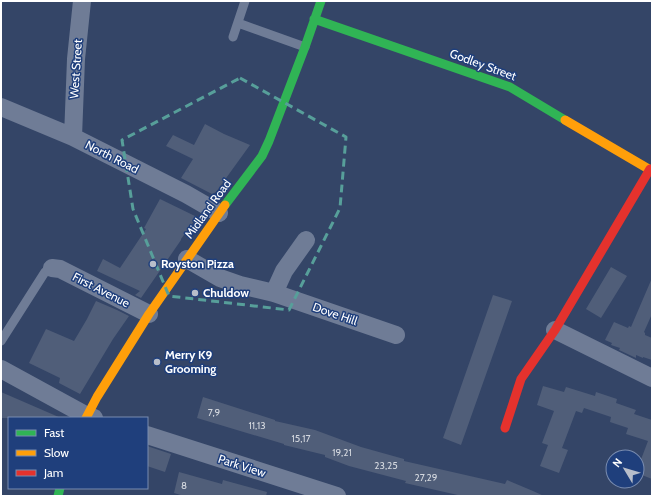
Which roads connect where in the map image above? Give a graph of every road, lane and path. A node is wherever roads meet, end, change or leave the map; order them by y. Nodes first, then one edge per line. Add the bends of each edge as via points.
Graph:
1 (82, 1) edge
2 (246, 1) edge
3 (321, 1) edge
4 (314, 19) junction
5 (238, 23) junction
6 (233, 37) dead end
7 (304, 47) junction
8 (1, 106) edge
9 (73, 137) junction
10 (651, 170) edge
11 (219, 213) junction
12 (306, 240) dead end
13 (187, 259) junction
14 (52, 268) joint
15 (274, 293) junction
16 (149, 314) junction
17 (555, 330) junction
18 (396, 335) dead end
19 (1, 341) edge
20 (1, 369) edge
21 (652, 378) edge
22 (89, 417) edge
23 (504, 428) dead end
24 (148, 435) edge
25 (337, 496) edge

1 - 9 street, West Street via 76,59
2 - 5 lane
3 - 4 street, Midland Road
4 - 7 street, Midland Road
4 - 10 street, Godley Street via 510,87
5 - 6 lane
5 - 7 lane
7 - 11 street, Midland Road via 262,156
8 - 9 street, North Road
9 - 11 street, North Road
10 - 17 street
11 - 13 street, Midland Road
12 - 15 street via 284,271
13 - 15 street, Dove Hill via 220,278
13 - 16 street, Midland Road
14 - 16 street, First Avenue via 60,269
14 - 19 lane via 44,272
15 - 18 street, Dove Hill
16 - 22 street, Midland Road via 97,397
17 - 21 street
17 - 23 street via 521,379
20 - 22 street
24 - 25 street, Park View

